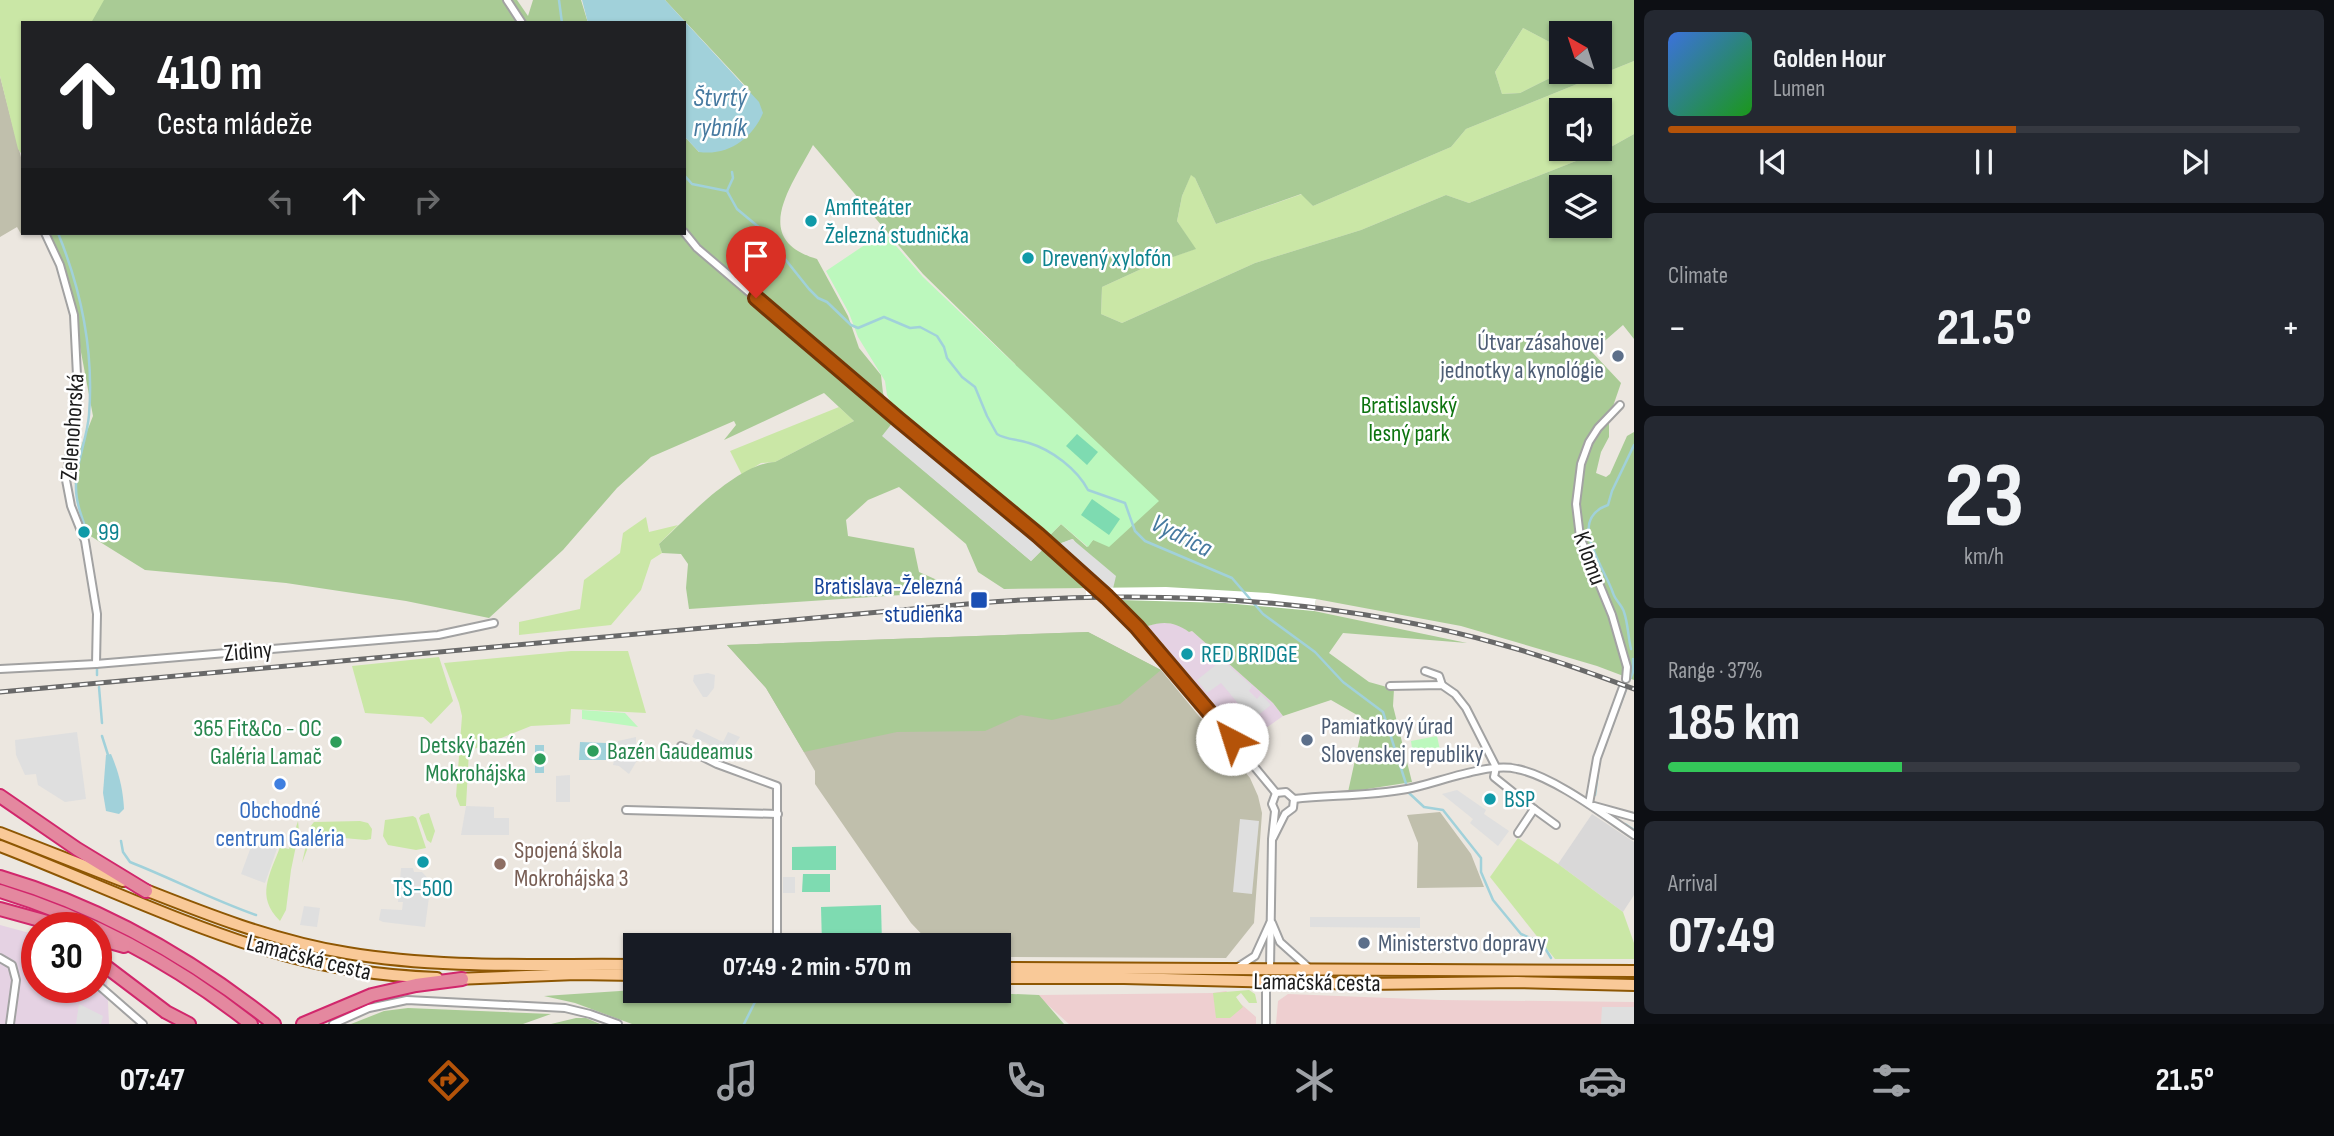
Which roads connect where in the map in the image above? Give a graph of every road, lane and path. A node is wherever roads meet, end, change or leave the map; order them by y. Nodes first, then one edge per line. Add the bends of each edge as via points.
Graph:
1 (507, 0) edge
2 (521, 21) edge
3 (686, 234) edge
4 (46, 235) edge
5 (1620, 405) dead end
6 (494, 623) dead end
7 (96, 664) junction
8 (0, 669) edge
9 (1425, 671) dead end
10 (1626, 679) dead end
11 (1442, 685) junction
12 (1390, 686) dead end
13 (1623, 687) dead end
14 (681, 746) dead end
15 (1496, 767) junction
16 (1276, 793) junction
17 (0, 796) edge
18 (1294, 799) junction
19 (1589, 804) junction
20 (1534, 809) junction
21 (626, 810) dead end
22 (1275, 811) junction
23 (778, 814) junction
24 (1285, 814) junction
25 (1634, 817) edge
26 (1556, 825) dead end
27 (0, 833) edge
28 (1518, 833) dead end
29 (1634, 835) edge
30 (1272, 839) junction
31 (0, 846) edge
32 (0, 877) edge
33 (0, 891) edge
34 (146, 891) junction
35 (2, 910) edge
36 (21, 915) edge
37 (21, 918) edge
38 (1271, 922) junction
39 (778, 933) edge
40 (112, 944) edge
41 (138, 948) junction
42 (0, 958) edge
43 (623, 965) edge
44 (1011, 968) edge
45 (1237, 968) junction
46 (1270, 968) junction
47 (1311, 969) junction
48 (112, 971) edge
49 (1634, 971) edge
50 (623, 975) edge
51 (1011, 978) edge
52 (462, 979) junction
53 (1266, 982) junction
54 (1634, 985) edge
55 (112, 997) edge
56 (246, 1021) edge
57 (10, 1024) edge
58 (143, 1024) edge
59 (188, 1024) edge
60 (274, 1024) edge
61 (303, 1024) edge
62 (332, 1024) edge
63 (618, 1024) edge
64 (1266, 1024) edge

1 - 2 street
3 - 16 street via 1124,613
4 - 7 street, Zelenohorská via 74,315 78,396 66,480 86,547 97,614
5 - 10 street, K lomu via 1589,442 1576,504 1580,537 1612,615 1627,667
6 - 7 street, Zidiny via 438,635
7 - 8 street, Zidiny
9 - 11 street via 1439,676
11 - 12 street
11 - 15 street via 1466,708
13 - 19 street via 1597,758
14 - 23 street via 777,786
15 - 18 street via 1405,789
15 - 19 street via 1538,776
15 - 20 street via 1494,776
16 - 18 street via 1286,792
16 - 22 street via 1272,801
17 - 34 highway
18 - 24 street via 1293,808
19 - 25 street
19 - 29 street
20 - 26 street
20 - 28 street
21 - 23 street
22 - 24 street
22 - 30 street
23 - 39 street
24 - 30 street
27 - 34 main road, Lamačská cesta
30 - 38 street
31 - 52 main road, Lamačská cesta via 274,952 367,973
32 - 60 highway via 68,900 146,937
33 - 41 highway via 62,912
34 - 43 main road, Lamačská cesta via 238,926 347,953 430,962
35 - 36 highway
35 - 37 highway
38 - 45 street via 1255,956
38 - 46 street
38 - 47 street via 1280,942
40 - 41 highway
41 - 56 highway
42 - 57 street via 12,965 16,980
44 - 45 main road, Lamačská cesta
45 - 46 main road, Lamačská cesta
46 - 47 main road, Lamačská cesta
46 - 53 main road
47 - 49 main road, Lamačská cesta
48 - 59 highway
50 - 52 main road, Lamačská cesta
51 - 53 main road, Lamačská cesta
52 - 61 highway via 372,995
53 - 54 main road, Lamačská cesta
53 - 64 street
55 - 58 street
62 - 63 street via 369,1008 407,1000 565,1008

